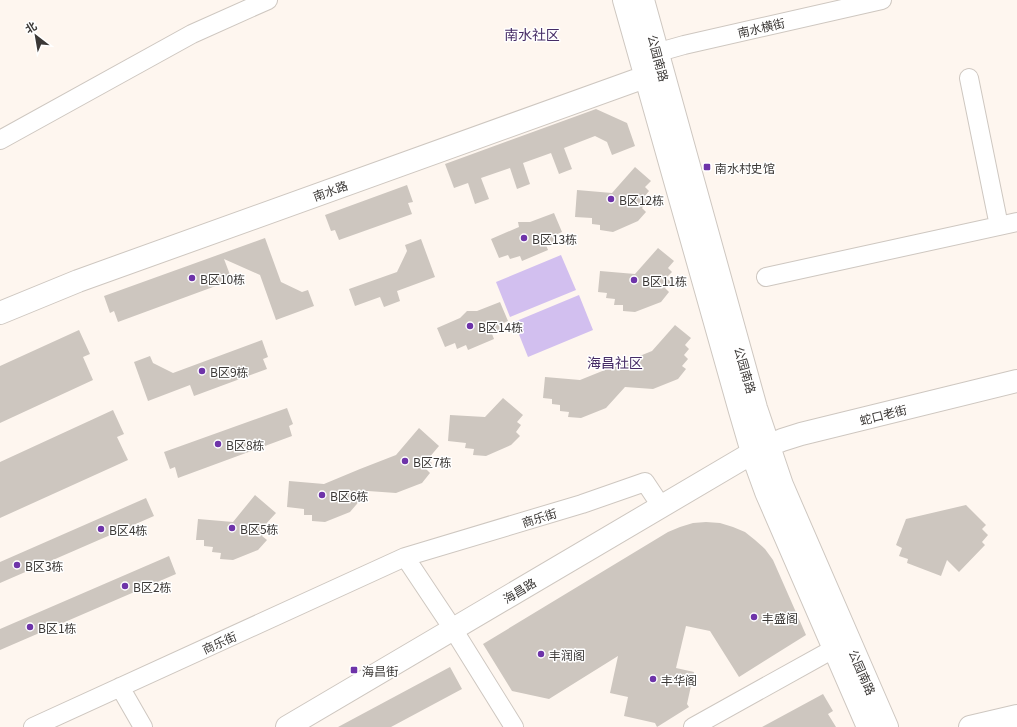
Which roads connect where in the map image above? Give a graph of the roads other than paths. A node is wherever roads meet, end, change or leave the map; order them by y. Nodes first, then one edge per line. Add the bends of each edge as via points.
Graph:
1 (268, 0) edge
2 (624, 0) edge
3 (643, 0) edge
4 (882, 0) edge
5 (651, 65) junction
6 (969, 78) dead end
7 (0, 140) edge
8 (1017, 222) edge
9 (999, 226) junction
10 (766, 277) dead end
11 (0, 313) edge
12 (1017, 381) edge
13 (760, 449) junction
14 (661, 506) junction
15 (405, 558) junction
16 (453, 629) junction
17 (842, 645) junction
18 (120, 687) junction
19 (1017, 716) edge
20 (33, 727) edge
21 (143, 727) edge
22 (287, 727) edge
23 (514, 727) edge
24 (693, 727) edge
25 (868, 727) edge
26 (887, 727) edge
27 (970, 727) edge

1 - 7 street via 192,34
2 - 5 street, 公园南路
3 - 5 street, 公园南路
4 - 5 street, 南水横街 via 684,44
5 - 11 street, 南水路 via 78,281
5 - 13 street, 公园南路 via 754,401
6 - 9 street
8 - 9 street
9 - 10 street
12 - 13 street, 蛇口老街 via 801,434
13 - 14 street, 海昌路
13 - 17 street, 公园南路 via 782,485
14 - 15 street, 商乐街 via 645,482
14 - 16 street, 海昌路
15 - 16 street
15 - 18 street, 商乐街
16 - 22 street, 海昌路
16 - 23 street
17 - 24 street
17 - 25 street, 公园南路
17 - 26 street, 公园南路
18 - 20 street, 商乐街
18 - 21 street
19 - 27 street

